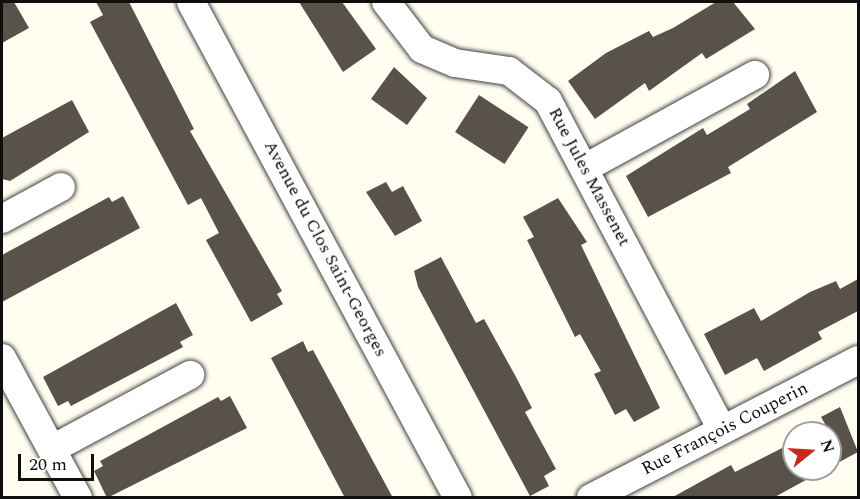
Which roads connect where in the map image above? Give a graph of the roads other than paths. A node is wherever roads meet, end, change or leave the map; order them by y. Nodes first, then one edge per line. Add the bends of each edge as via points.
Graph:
1 (191, 2) edge
2 (386, 2) edge
3 (755, 75) dead end
4 (585, 168) junction
5 (61, 187) dead end
6 (2, 219) edge
7 (2, 358) edge
8 (858, 360) edge
9 (190, 375) dead end
10 (722, 430) junction
11 (52, 449) junction
12 (78, 498) edge
13 (458, 498) edge
14 (591, 498) edge

1 - 13 street, Avenue du Clos Saint-Georges
2 - 4 street, Rue Jules Massenet via 422,50 455,63 509,71 548,101
3 - 4 street
4 - 10 street, Rue Jules Massenet
5 - 6 street
7 - 11 street
8 - 10 street, Rue François Couperin
9 - 11 street
10 - 14 street, Rue François Couperin
11 - 12 street

